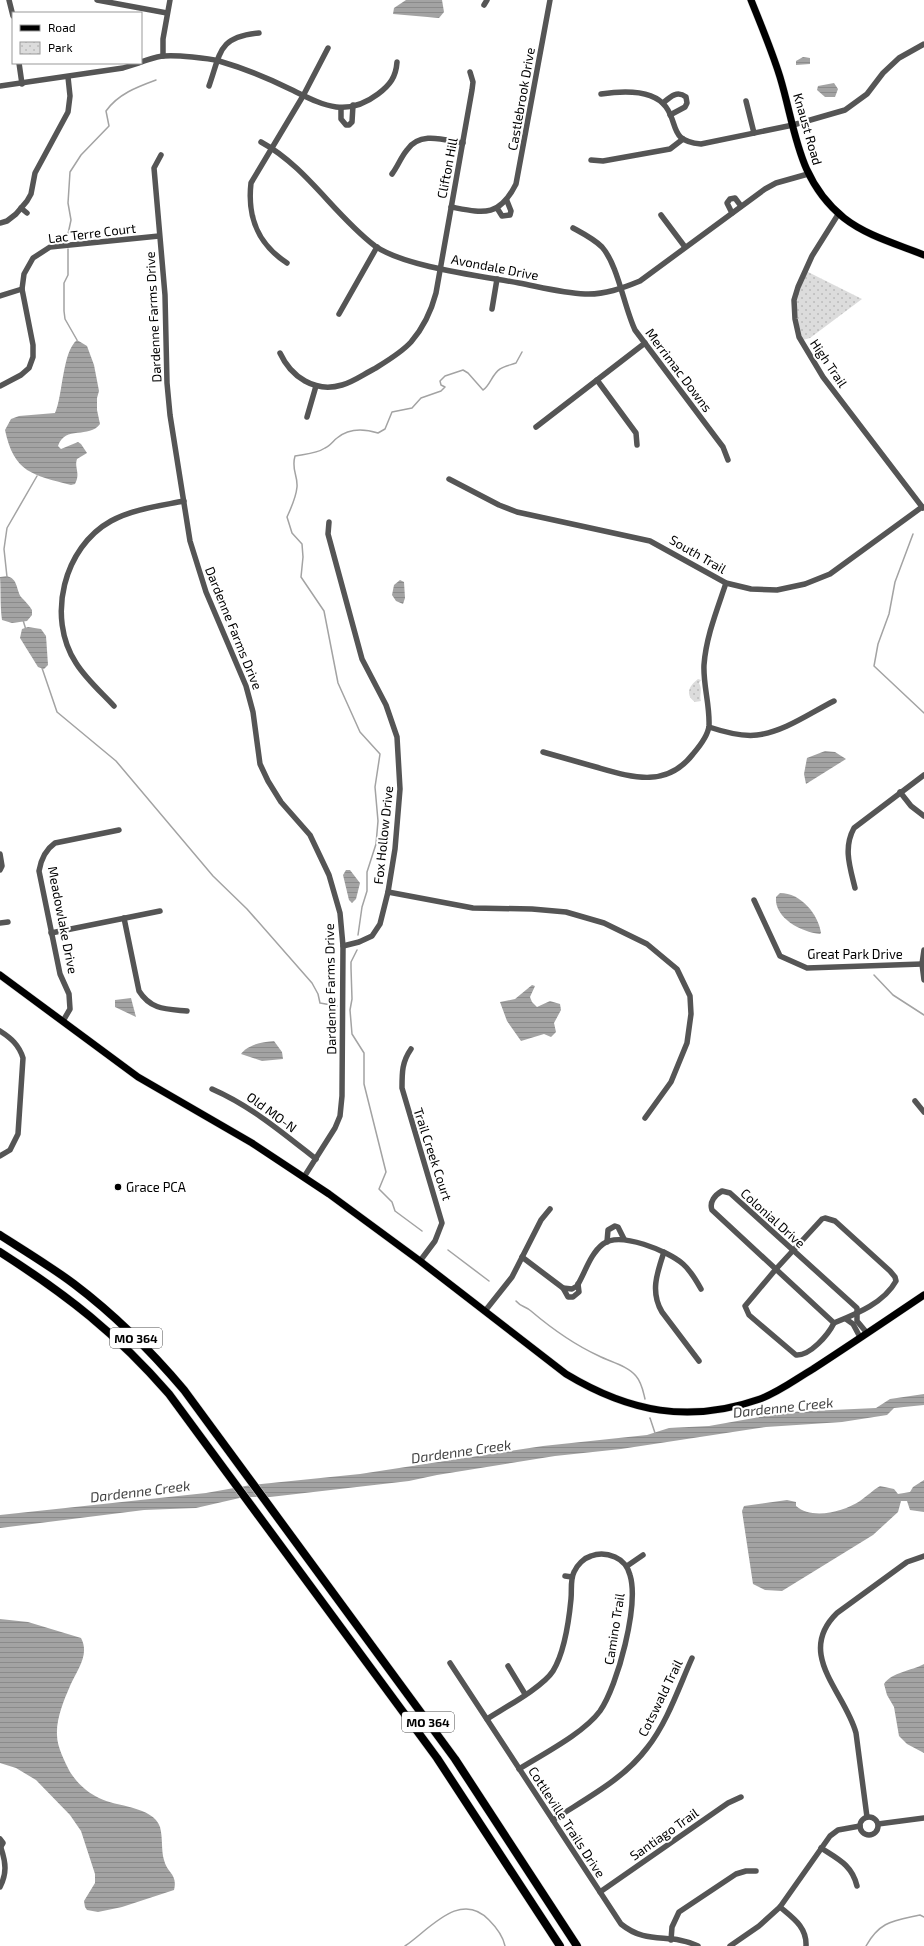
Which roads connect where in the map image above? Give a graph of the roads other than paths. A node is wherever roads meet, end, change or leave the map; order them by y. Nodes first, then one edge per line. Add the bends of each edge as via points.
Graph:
1 (9, 0) edge
2 (97, 0) edge
3 (170, 0) edge
4 (550, 0) edge
5 (751, 0) edge
6 (12, 12) edge
7 (167, 13) junction
8 (259, 33) dead end
9 (924, 44) edge
10 (328, 48) dead end
11 (163, 56) junction
12 (218, 60) junction
13 (142, 62) edge
14 (397, 62) dead end
15 (19, 64) edge
16 (137, 64) edge
17 (470, 72) dead end
18 (68, 76) junction
19 (22, 84) junction
20 (0, 86) edge
21 (209, 86) dead end
22 (601, 94) dead end
23 (303, 96) junction
24 (746, 101) dead end
25 (663, 103) junction
26 (353, 105) junction
27 (341, 108) junction
28 (670, 115) junction
29 (792, 125) junction
30 (754, 133) junction
31 (683, 139) junction
32 (261, 142) dead end
33 (463, 143) junction
34 (272, 148) junction
35 (161, 155) dead end
36 (590, 160) dead end
37 (392, 174) dead end
38 (808, 174) junction
39 (507, 201) junction
40 (741, 206) junction
41 (451, 207) junction
42 (22, 208) junction
43 (497, 208) junction
44 (27, 213) dead end
45 (732, 213) junction
46 (839, 213) junction
47 (661, 215) dead end
48 (0, 224) edge
49 (574, 228) dead end
50 (159, 236) junction
51 (377, 247) junction
52 (685, 247) junction
53 (924, 255) edge
54 (287, 263) dead end
55 (440, 268) junction
56 (497, 279) junction
57 (22, 289) junction
58 (620, 289) junction
59 (0, 296) edge
60 (492, 309) dead end
61 (338, 314) dead end
62 (645, 343) junction
63 (280, 353) dead end
64 (597, 380) junction
65 (0, 386) edge
66 (316, 386) junction
67 (307, 418) dead end
68 (536, 427) dead end
69 (637, 445) dead end
70 (728, 460) dead end
71 (449, 479) dead end
72 (184, 501) junction
73 (923, 508) edge
74 (329, 522) dead end
75 (726, 583) junction
76 (834, 701) dead end
77 (114, 706) dead end
78 (709, 727) junction
79 (543, 752) dead end
80 (924, 775) edge
81 (900, 792) junction
82 (924, 816) edge
83 (119, 830) dead end
84 (0, 854) edge
85 (0, 870) edge
86 (855, 888) dead end
87 (388, 892) junction
88 (754, 900) dead end
89 (160, 910) dead end
90 (124, 918) junction
91 (8, 922) dead end
92 (0, 923) edge
93 (51, 933) junction
94 (343, 946) junction
95 (924, 950) edge
96 (922, 964) junction
97 (0, 975) edge
98 (924, 980) edge
99 (187, 1011) dead end
100 (63, 1021) junction
101 (0, 1031) edge
102 (411, 1049) dead end
103 (212, 1089) dead end
104 (915, 1101) dead end
105 (924, 1112) edge
106 (645, 1118) dead end
107 (0, 1156) edge
108 (316, 1159) junction
109 (304, 1177) junction
110 (550, 1209) dead end
111 (0, 1235) edge
112 (624, 1239) junction
113 (606, 1242) junction
114 (794, 1251) junction
115 (0, 1252) edge
116 (664, 1252) junction
117 (522, 1257) junction
118 (420, 1261) junction
119 (776, 1269) junction
120 (701, 1289) dead end
121 (924, 1295) edge
122 (485, 1311) junction
123 (857, 1313) junction
124 (846, 1319) junction
125 (834, 1323) junction
126 (867, 1333) junction
127 (860, 1337) junction
128 (699, 1362) dead end
129 (643, 1555) dead end
130 (924, 1556) edge
131 (627, 1566) junction
132 (565, 1576) dead end
133 (572, 1577) junction
134 (692, 1658) dead end
135 (450, 1662) dead end
136 (508, 1666) dead end
137 (525, 1694) junction
138 (487, 1719) junction
139 (519, 1769) junction
140 (741, 1797) dead end
141 (867, 1818) junction
142 (924, 1818) edge
143 (553, 1820) junction
144 (878, 1824) junction
145 (860, 1826) junction
146 (0, 1839) edge
147 (0, 1848) edge
148 (821, 1848) junction
149 (756, 1871) dead end
150 (856, 1886) dead end
151 (0, 1887) edge
152 (600, 1892) junction
153 (780, 1907) junction
154 (671, 1940) junction
155 (560, 1946) edge
156 (577, 1946) edge
157 (698, 1946) edge
158 (730, 1946) edge
159 (806, 1946) edge

1 - 6 street
2 - 7 street
3 - 7 street
4 - 39 street, Castlebrook Drive via 516,184
5 - 29 main road, Knaust Road via 779,71
7 - 11 street
8 - 12 street via 241,35 231,40
9 - 29 street via 899,58 866,94 845,110
10 - 23 street
11 - 12 street
11 - 13 street
12 - 21 street
12 - 23 street
14 - 26 street via 396,73 389,84 372,99
15 - 19 street
16 - 18 street
17 - 33 street, Clifton Hill via 473,82
18 - 19 street
18 - 42 street via 68,112 35,173 31,194
19 - 20 street
22 - 25 street via 645,94
23 - 27 street via 319,104
23 - 34 street
24 - 30 street
25 - 28 street
25 - 28 street via 676,94 680,93 686,97 686,107
26 - 27 street
26 - 27 street via 352,122 349,125 346,125 342,118
28 - 31 street via 673,127
29 - 30 street
29 - 38 main road, Knaust Road
30 - 31 street via 701,144 693,144
31 - 36 street via 670,149 603,161
32 - 34 street, Avondale Drive
33 - 37 street via 430,138 418,141 407,149
33 - 41 street, Clifton Hill
34 - 51 street, Avondale Drive via 291,162 353,229
34 - 54 street via 252,183 251,208 260,237 275,255
35 - 50 street, Dardenne Farms Drive via 154,168
38 - 40 street, Avondale Drive via 771,185
38 - 46 main road, Knaust Road via 823,197
39 - 43 street, Castlebrook Drive
39 - 43 street, Castlebrook Drive via 510,215 502,216
40 - 45 street, Avondale Drive
40 - 45 street via 735,198 730,199 727,203
41 - 43 street, Castlebrook Drive via 483,212
41 - 55 street, Clifton Hill
42 - 44 street
42 - 48 street
45 - 52 street, Avondale Drive
46 - 53 main road, Knaust Road via 867,232
46 - 73 street, High Trail via 812,256 798,287 794,300 799,337 823,377
47 - 52 street
49 - 58 street, Merrimac Downs via 603,248
50 - 57 street, Lac Terre Court via 50,247 41,251 28,265
50 - 72 street, Dardenne Farms Drive via 165,295 167,383 174,447
51 - 55 street, Avondale Drive via 408,260
51 - 61 street
52 - 58 street, Avondale Drive via 640,281
55 - 56 street, Avondale Drive
55 - 66 street, Clifton Hill via 436,293 427,319 402,350 351,382 333,387
56 - 58 street, Avondale Drive via 585,294
56 - 60 street
57 - 59 street
57 - 65 street, Lac Terre Court via 33,357 21,375
58 - 62 street, Merrimac Downs via 629,318
62 - 64 street
62 - 70 street, Merrimac Downs via 723,447
63 - 66 street via 297,377
64 - 68 street
64 - 69 street via 636,433
66 - 67 street
71 - 75 street, South Trail via 517,512 650,541
72 - 77 street via 139,510 111,521 86,543 75,558 64,584 62,619 66,640 75,662
72 - 94 street, Dardenne Farms Drive via 190,541 206,592 246,686 253,712 260,764 281,802 317,848 329,875 340,913
73 - 75 street, South Trail via 840,568 818,579 777,590 752,589
74 - 87 street, Fox Hollow Drive via 328,534 362,659 386,705 397,737 400,789
75 - 78 street via 714,619 704,665
76 - 78 street via 766,734 745,735
78 - 79 street via 701,744 681,767 654,778 626,776
80 - 81 street
81 - 82 street via 911,806
81 - 86 street via 854,828 850,835 847,850
83 - 93 street, Meadowlake Drive via 55,843 45,852 39,871
84 - 85 street
87 - 94 street, Fox Hollow Drive via 380,924 372,936
87 - 106 street via 473,908 566,912 604,923 648,944 671,964 677,970 690,996 691,1014 687,1043 671,1082
88 - 96 street, Great Park Drive via 780,956 807,968
89 - 90 street
90 - 93 street
90 - 99 street via 139,991 151,1004
91 - 92 street
93 - 100 street, Meadowlake Drive via 60,974 69,994 70,1009
94 - 108 street, Dardenne Farms Drive via 340,1116 331,1137
95 - 96 street
96 - 98 street
97 - 100 main road
100 - 109 main road via 138,1077 252,1143
101 - 107 street via 15,1043 23,1058 18,1134 10,1150
102 - 118 street, Trail Creek Court via 404,1059 402,1088 442,1223 441,1231
103 - 108 street, Old MO-N via 254,1111
104 - 105 street
108 - 109 street, Dardenne Farms Drive
109 - 118 main road
110 - 117 street
111 - 156 highway, MO 364 via 74,1284 129,1331 184,1390 455,1759
112 - 113 street
112 - 113 street via 615,1226 608,1230
112 - 116 street
113 - 117 street via 594,1253 578,1284 572,1289 563,1288
114 - 119 street
114 - 119 street, Colonial Drive via 730,1193 720,1192 711,1202 712,1210
114 - 123 street, Colonial Drive via 857,1308
114 - 123 street via 822,1219 831,1218 895,1277 894,1285 886,1294
115 - 155 highway, MO 364 via 64,1295 119,1341 169,1394 441,1764
116 - 120 street via 683,1264 692,1273
116 - 128 street via 655,1282 658,1304
117 - 122 street via 508,1282
118 - 122 main road
119 - 125 street, Colonial Drive
119 - 125 street via 746,1304 745,1310 796,1355 803,1354 819,1343
121 - 126 main road
122 - 127 main road via 566,1374 587,1387 612,1399 665,1411 691,1412 723,1408 760,1399 779,1390
123 - 124 street
123 - 126 street, Colonial Drive via 857,1320
124 - 125 street
124 - 127 street via 853,1324
126 - 127 main road
129 - 131 street
130 - 141 street via 907,1562 837,1613 829,1622 822,1638 820,1649 823,1666 856,1733
131 - 133 street via 608,1555 592,1556 577,1566
131 - 139 street, Camino Trail via 632,1582 630,1613 620,1666 606,1701 589,1723
132 - 133 street
133 - 137 street via 571,1601 560,1657 549,1676
134 - 143 street, Cotswald Trail via 659,1730 642,1755 614,1780
135 - 138 street, Cottleville Trails Drive
136 - 137 street
137 - 138 street
138 - 139 street, Cottleville Trails Drive
139 - 143 street, Cottleville Trails Drive
140 - 152 street, Santiago Trail via 728,1803
141 - 144 street via 875,1819
141 - 145 street
142 - 144 street
143 - 152 street, Cottleville Trails Drive
144 - 145 street via 878,1830 871,1835 862,1832
145 - 148 street via 838,1830
146 - 147 street via 3,1843
147 - 151 street via 6,1870
148 - 150 street via 847,1865
148 - 153 street
149 - 154 street via 736,1874 679,1912 672,1927
152 - 154 street, Cottleville Trails Drive via 621,1924 633,1934 648,1940
153 - 158 street via 759,1926
153 - 159 street via 802,1928
154 - 157 street, Cottleville Trails Drive via 686,1941

